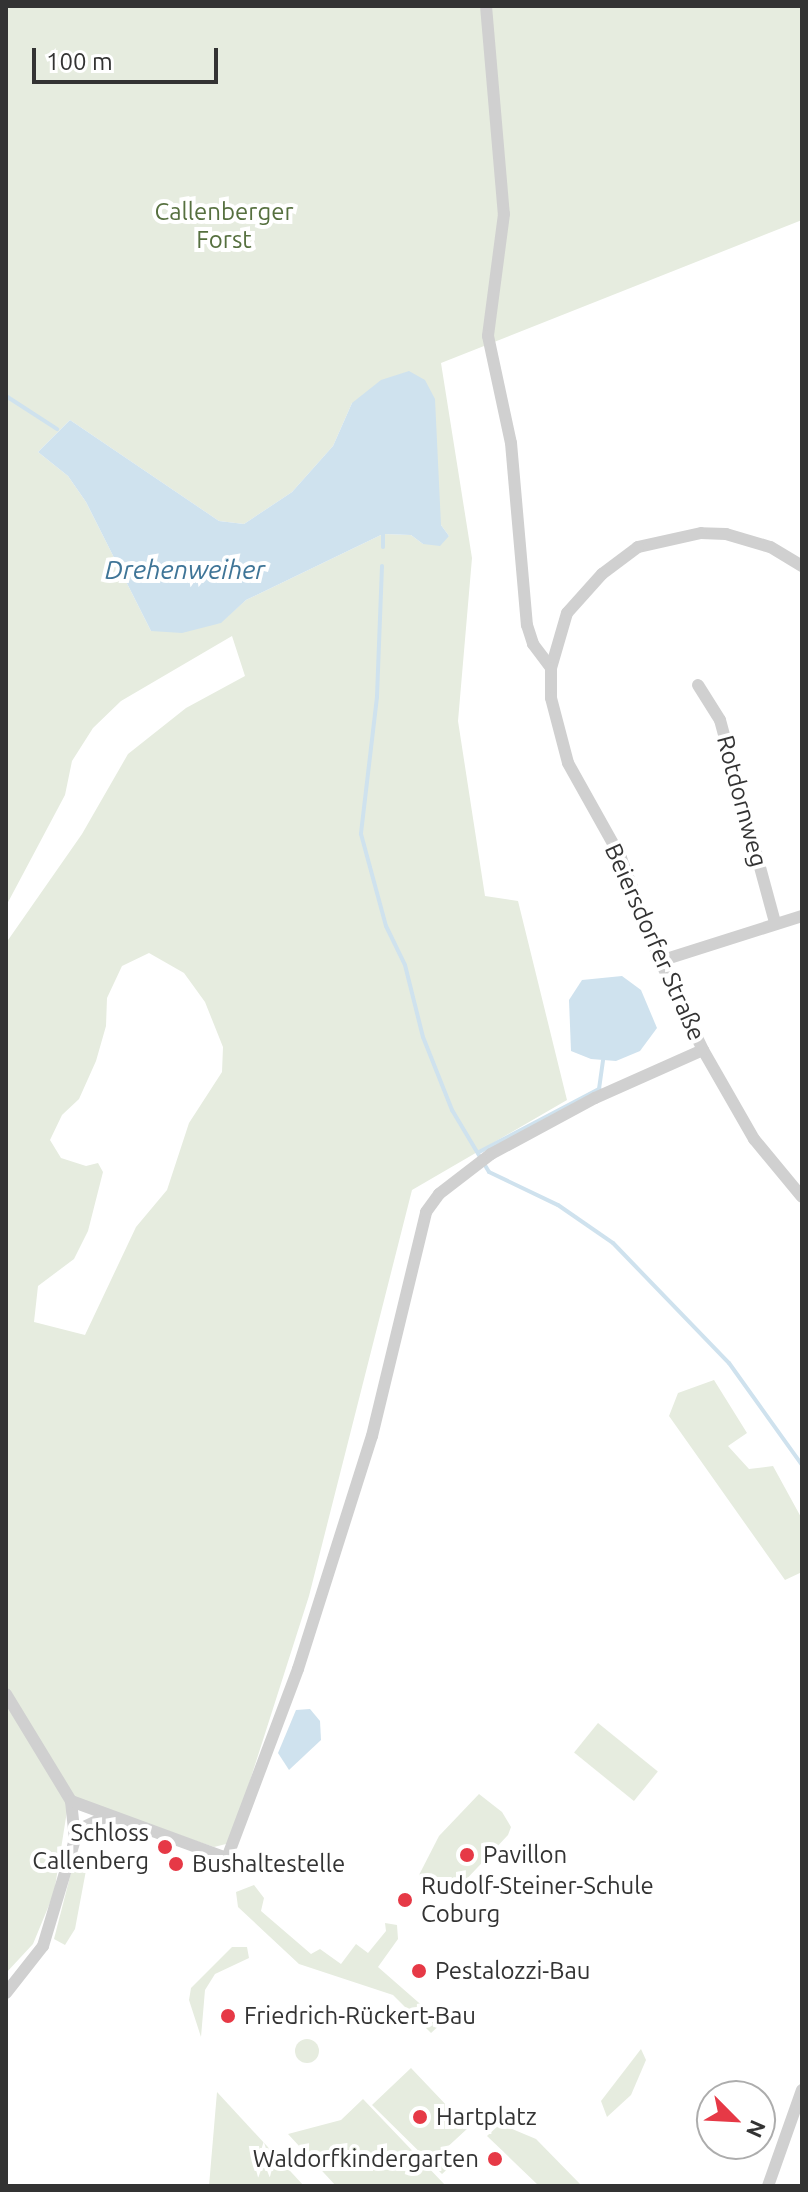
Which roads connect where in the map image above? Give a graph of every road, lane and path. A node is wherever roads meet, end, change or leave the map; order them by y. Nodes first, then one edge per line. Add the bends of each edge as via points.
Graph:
1 (486, 6) edge
2 (802, 566) edge
3 (551, 668) junction
4 (698, 685) dead end
5 (802, 916) edge
6 (775, 922) junction
7 (660, 961) junction
8 (703, 1050) junction
9 (802, 1197) edge
10 (6, 1695) edge
11 (71, 1801) junction
12 (108, 1816) junction
13 (75, 1839) junction
14 (6, 1993) edge
15 (802, 2090) edge
16 (768, 2186) edge

1 - 3 street via 504,214 488,336 511,443 527,625 533,644
2 - 3 street via 770,547 726,534 701,533 638,547 602,574 567,613
3 - 7 street, Beiersdorfer Straße via 551,698 563,748 621,858
4 - 6 street, Rotdornweg via 720,720
5 - 6 street
6 - 7 street
7 - 8 street, Beiersdorfer Straße
8 - 9 street, Beiersdorfer Straße via 746,1127
8 - 12 street via 595,1098 491,1154 426,1212 372,1436 227,1858
10 - 11 street
11 - 12 street
11 - 13 street
12 - 13 street via 84,1827
13 - 14 street via 43,1946
15 - 16 street

